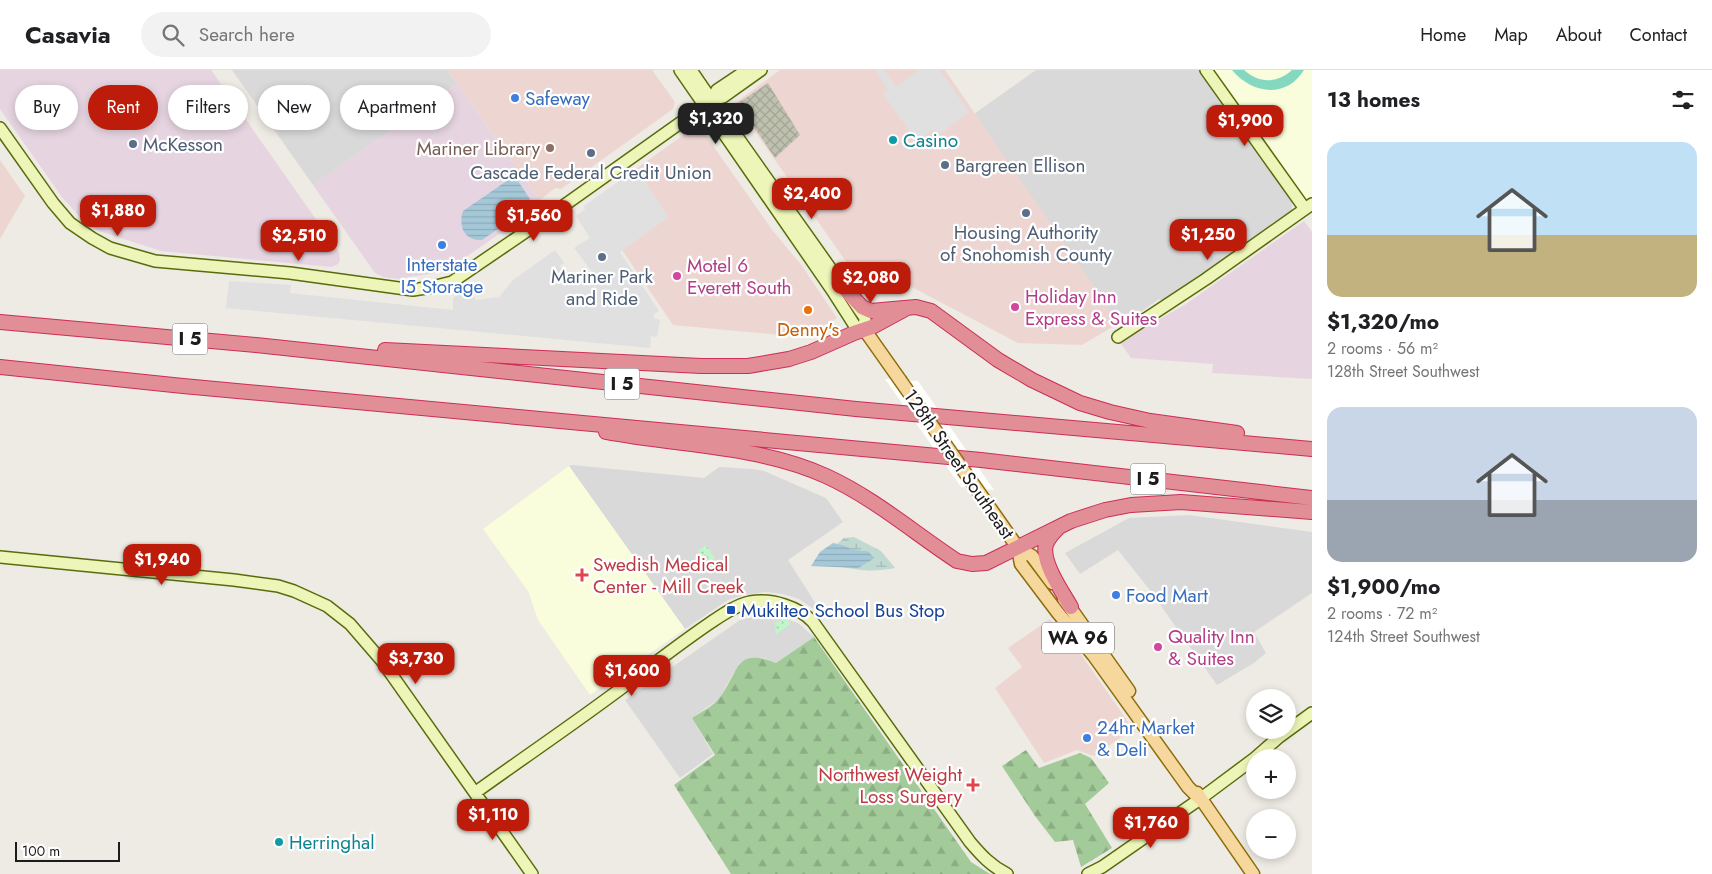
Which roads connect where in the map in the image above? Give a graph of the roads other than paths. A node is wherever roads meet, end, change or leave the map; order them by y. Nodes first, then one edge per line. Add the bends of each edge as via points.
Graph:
1 (680, 70) edge
2 (692, 70) edge
3 (747, 70) edge
4 (761, 70) edge
5 (1206, 70) edge
6 (708, 103) junction
7 (0, 128) edge
8 (1308, 206) edge
9 (845, 289) junction
10 (907, 308) junction
11 (0, 322) edge
12 (864, 329) junction
13 (1118, 337) dead end
14 (256, 345) junction
15 (0, 367) edge
16 (519, 416) junction
17 (1263, 444) junction
18 (1312, 449) edge
19 (1312, 498) edge
20 (1312, 512) edge
21 (1061, 525) junction
22 (1018, 548) junction
23 (0, 557) edge
24 (1070, 607) junction
25 (1094, 656) junction
26 (1131, 693) junction
27 (1312, 714) edge
28 (1265, 749) edge
29 (1246, 765) edge
30 (476, 792) junction
31 (1200, 799) junction
32 (532, 874) edge
33 (1006, 874) edge
34 (1088, 874) edge
35 (1253, 874) edge

1 - 6 street
2 - 6 street
3 - 6 street via 717,90
4 - 6 street via 723,97
5 - 8 street
6 - 7 street via 452,282 413,290 290,274 155,262 110,248 70,223
6 - 9 street
6 - 12 street via 854,326
8 - 13 street
9 - 10 highway via 862,307 871,311
9 - 12 street via 865,318
10 - 12 highway
10 - 17 highway via 916,306 931,312 1004,364 1080,403 1150,421 1239,433
11 - 14 highway, I 5
12 - 14 highway via 800,356 748,366
12 - 22 main road, 128th Street Southeast / WA 96, bridge
14 - 17 highway, I 5 via 875,410
15 - 16 highway, I 5
16 - 19 highway, I 5 via 983,460
16 - 22 highway via 627,436 759,454 791,463 861,494 957,561 986,563
17 - 18 highway, I 5
20 - 21 highway via 1165,502 1116,507
21 - 22 highway
21 - 24 highway via 1049,538 1045,554
22 - 24 main road, 128th Street Southeast / WA 96 via 1032,556
22 - 25 main road, 128th Street Southeast / WA 96 via 1021,564
23 - 30 street via 278,586 327,606 350,624 382,661
24 - 26 main road, 128th Street Southeast / WA 96
25 - 26 main road via 1104,661 1122,687
25 - 31 main road, 128th Street Southeast / WA 96
26 - 31 main road, 128th Street Southeast / WA 96
27 - 28 street
29 - 31 street
30 - 32 street
30 - 33 street via 726,613 751,602 772,602 794,608 813,622 970,842 983,858
31 - 34 street
31 - 35 main road, 128th Street Southeast / WA 96

